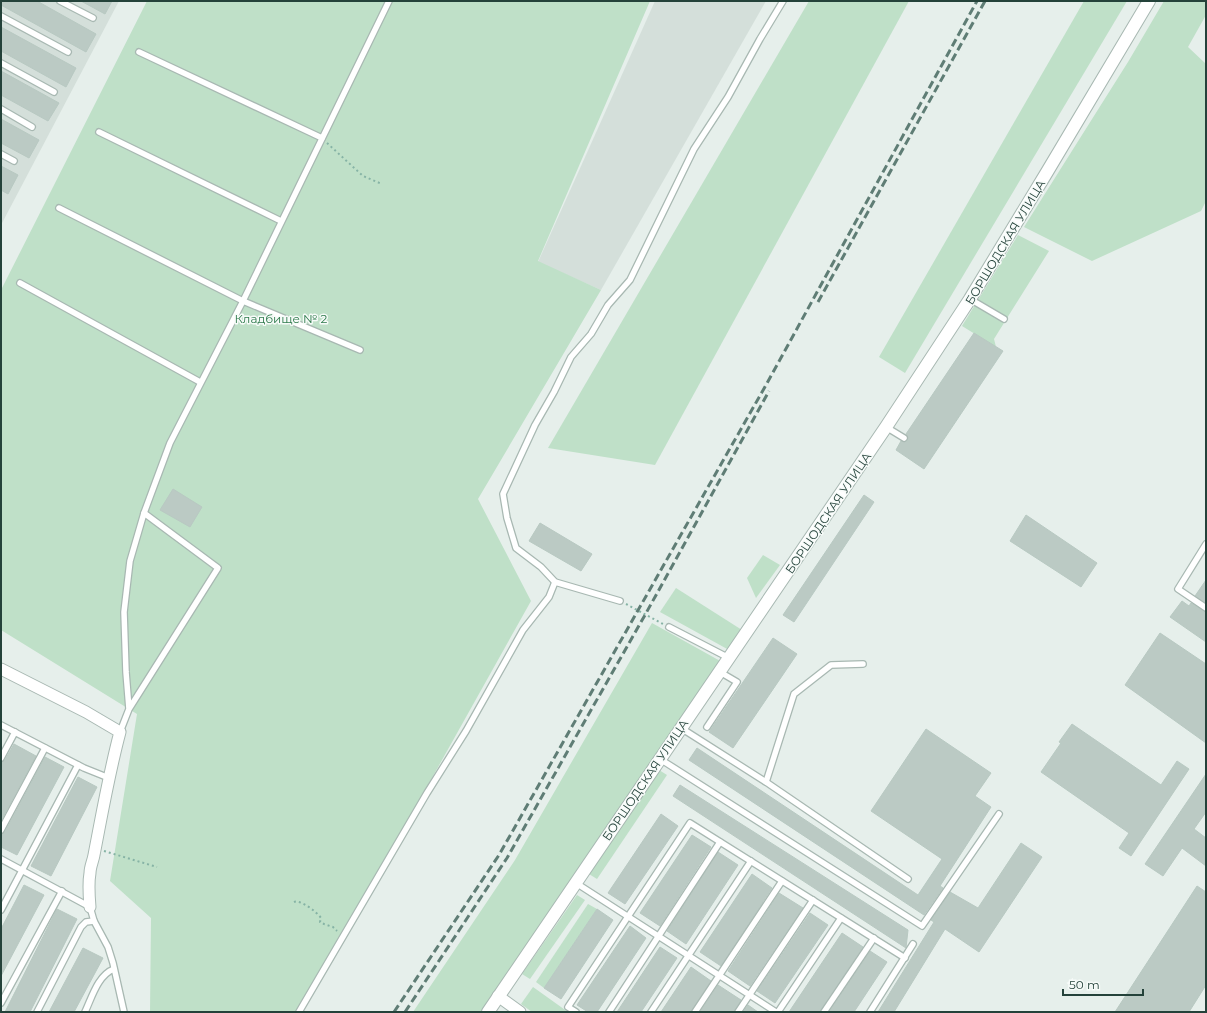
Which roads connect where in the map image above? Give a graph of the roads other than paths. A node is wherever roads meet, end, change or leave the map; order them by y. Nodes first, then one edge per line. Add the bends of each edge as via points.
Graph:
1 (60, 1) edge
2 (389, 1) edge
3 (783, 1) edge
4 (1149, 1) edge
5 (1, 16) edge
6 (93, 18) dead end
7 (68, 52) dead end
8 (139, 52) dead end
9 (1, 63) edge
10 (54, 92) dead end
11 (1, 109) edge
12 (32, 127) dead end
13 (99, 132) dead end
14 (322, 138) junction
15 (1, 154) edge
16 (14, 161) dead end
17 (59, 208) dead end
18 (281, 221) junction
19 (20, 283) dead end
20 (970, 299) junction
21 (242, 301) junction
22 (1004, 319) dead end
23 (360, 350) dead end
24 (200, 382) junction
25 (886, 427) junction
26 (904, 438) dead end
27 (144, 513) junction
28 (1206, 544) edge
29 (555, 582) junction
30 (620, 601) road end
31 (1206, 608) edge
32 (669, 627) road end
33 (729, 658) junction
34 (863, 664) dead end
35 (1, 669) edge
36 (720, 672) junction
37 (129, 709) junction
38 (1, 725) edge
39 (707, 727) dead end
40 (681, 728) junction
41 (15, 732) junction
42 (120, 732) junction
43 (45, 748) junction
44 (1, 758) edge
45 (660, 759) junction
46 (78, 765) junction
47 (109, 778) junction
48 (766, 782) junction
49 (999, 814) dead end
50 (1, 830) edge
51 (720, 842) junction
52 (1, 859) edge
53 (751, 861) junction
54 (22, 870) junction
55 (908, 879) dead end
56 (782, 881) junction
57 (576, 883) junction
58 (62, 891) junction
59 (812, 900) junction
60 (90, 907) junction
61 (1, 910) edge
62 (628, 916) junction
63 (841, 918) junction
64 (94, 921) junction
65 (659, 936) junction
66 (874, 938) junction
67 (913, 944) dead end
68 (688, 955) junction
69 (905, 958) junction
70 (114, 969) junction
71 (719, 975) junction
72 (749, 994) junction
73 (498, 996) junction
74 (2, 1000) edge
75 (36, 1012) edge
76 (85, 1012) edge
77 (124, 1012) edge
78 (299, 1012) edge
79 (488, 1012) edge
80 (520, 1012) edge
81 (576, 1012) edge
82 (609, 1012) edge
83 (651, 1012) edge
84 (695, 1012) edge
85 (738, 1012) edge
86 (777, 1012) edge
87 (824, 1012) edge
88 (870, 1012) edge

1 - 6 lane
2 - 14 lane
3 - 29 lane via 728,97 694,149 630,280 608,305 591,334 571,357 535,425 503,494 516,548 541,567
4 - 20 street, БОРШОДСКАЯ УЛИЦА
5 - 7 lane
8 - 14 lane
9 - 10 lane
11 - 12 lane
13 - 18 lane
14 - 18 lane
15 - 16 lane
17 - 21 lane
18 - 21 lane
19 - 24 lane
20 - 22 lane
20 - 25 street, БОРШОДСКАЯ УЛИЦА
21 - 23 lane
21 - 24 lane
24 - 27 lane via 170,443
25 - 26 lane
25 - 33 street, БОРШОДСКАЯ УЛИЦА
27 - 37 lane via 130,561 124,612
27 - 37 lane via 218,568
28 - 31 lane via 1178,589
29 - 30 lane
29 - 78 lane via 549,597 523,630
32 - 33 lane
33 - 36 street, БОРШОДСКАЯ УЛИЦА
34 - 48 lane via 831,665 794,694
35 - 42 street
36 - 39 lane via 737,682
36 - 40 street, БОРШОДСКАЯ УЛИЦА
37 - 42 lane
38 - 41 lane
40 - 45 street, БОРШОДСКАЯ УЛИЦА
40 - 48 lane
41 - 43 lane
41 - 44 lane
42 - 47 street
43 - 46 lane
43 - 50 lane
45 - 49 lane via 922,926
45 - 57 street, БОРШОДСКАЯ УЛИЦА
46 - 47 lane
46 - 54 lane
47 - 60 street via 90,872
48 - 55 lane
51 - 53 lane
51 - 62 lane via 690,823
51 - 65 lane
52 - 54 lane
53 - 56 lane
53 - 68 lane
54 - 58 lane
54 - 61 lane
56 - 59 lane
56 - 71 lane
57 - 62 lane
57 - 73 street, БОРШОДСКАЯ УЛИЦА
58 - 60 lane
58 - 74 lane
59 - 63 lane
59 - 72 lane
60 - 64 lane
62 - 65 lane
62 - 81 lane via 568,1007
63 - 66 lane
63 - 86 lane
64 - 70 lane via 108,947
64 - 75 lane via 86,922 80,927
65 - 68 lane
65 - 82 lane
66 - 69 lane
66 - 87 lane
67 - 69 lane
68 - 71 lane
68 - 83 lane
69 - 88 lane
70 - 76 lane via 102,977
70 - 77 lane
71 - 72 lane
71 - 84 lane
72 - 85 lane
72 - 86 lane
73 - 79 street, БОРШОДСКАЯ УЛИЦА
73 - 80 street

